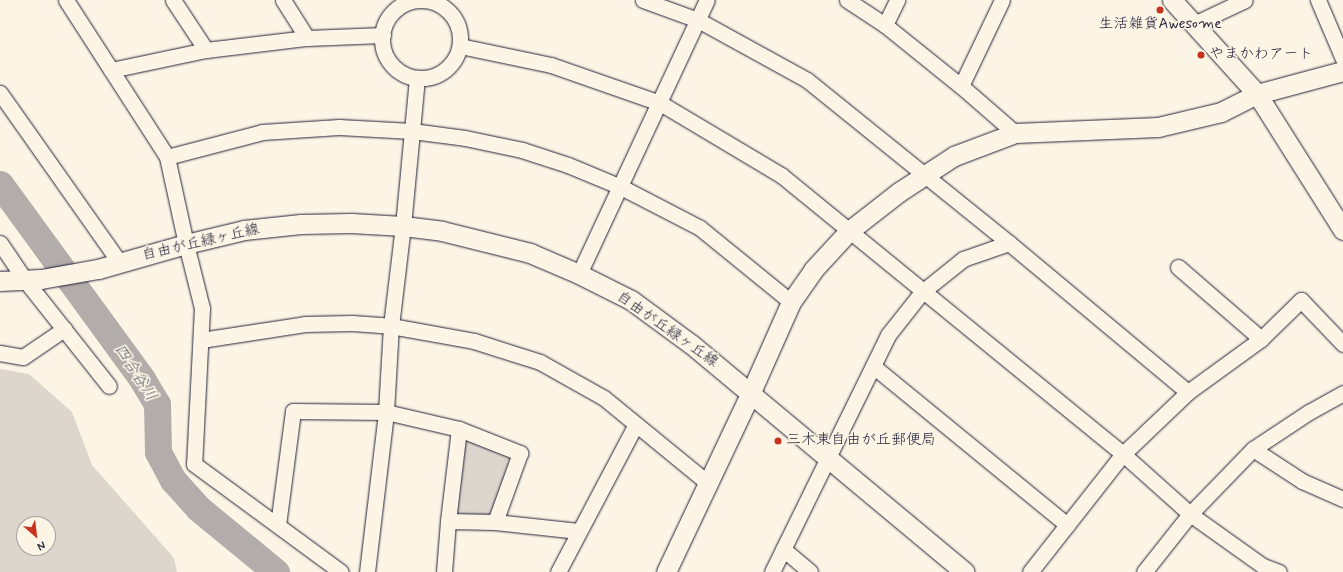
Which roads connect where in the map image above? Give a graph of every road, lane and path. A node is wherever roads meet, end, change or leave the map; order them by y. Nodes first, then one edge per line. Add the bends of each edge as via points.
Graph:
1 (66, 0) edge
2 (173, 0) edge
3 (283, 0) edge
4 (643, 0) edge
5 (707, 0) edge
6 (847, 0) edge
7 (896, 0) edge
8 (1002, 0) edge
9 (1172, 0) edge
10 (1245, 0) edge
11 (1318, 0) edge
12 (398, 3) edge
13 (442, 3) edge
14 (698, 20) junction
15 (1194, 24) junction
16 (885, 25) junction
17 (383, 35) junction
18 (307, 38) junction
19 (460, 46) junction
20 (206, 50) junction
21 (1343, 59) edge
22 (111, 70) junction
23 (1343, 71) edge
24 (417, 78) junction
25 (961, 86) junction
26 (0, 93) edge
27 (1257, 94) junction
28 (660, 103) junction
29 (412, 131) junction
30 (1015, 133) junction
31 (167, 157) junction
32 (924, 174) junction
33 (621, 188) junction
34 (403, 226) junction
35 (1343, 230) edge
36 (849, 231) junction
37 (0, 243) edge
38 (1009, 243) junction
39 (186, 244) junction
40 (119, 262) junction
41 (1178, 267) dead end
42 (579, 274) junction
43 (0, 280) edge
44 (33, 280) junction
45 (922, 292) junction
46 (791, 302) junction
47 (391, 326) junction
48 (64, 329) junction
49 (1260, 338) junction
50 (201, 340) junction
51 (1343, 344) edge
52 (0, 352) edge
53 (873, 366) junction
54 (109, 386) dead end
55 (751, 392) junction
56 (1188, 392) junction
57 (1343, 393) edge
58 (386, 412) junction
59 (636, 424) junction
60 (459, 429) junction
61 (1253, 449) junction
62 (1122, 454) junction
63 (828, 457) junction
64 (708, 483) junction
65 (1343, 499) edge
66 (1190, 514) junction
67 (448, 521) junction
68 (495, 522) junction
69 (278, 525) junction
70 (1067, 525) junction
71 (579, 531) junction
72 (783, 549) junction
73 (341, 572) edge
74 (367, 572) edge
75 (444, 572) edge
76 (558, 572) edge
77 (666, 572) edge
78 (772, 572) edge
79 (810, 572) edge
80 (965, 572) edge
81 (1030, 572) edge
82 (1144, 572) edge
83 (1279, 572) edge

1 - 22 street
2 - 20 street
3 - 18 street
4 - 14 street
5 - 14 street
6 - 16 street
7 - 16 street
8 - 25 street
9 - 15 street
10 - 15 street
11 - 21 street
12 - 13 street
12 - 17 street via 384,26
13 - 19 street via 456,21 460,33
14 - 28 street
14 - 32 street via 807,80
15 - 27 street
16 - 25 street
17 - 18 street
17 - 24 street via 384,52 390,63 400,72
18 - 20 street
19 - 24 street via 456,58 448,68 437,75
19 - 28 street via 551,65
20 - 22 street
22 - 31 street
23 - 27 street
24 - 29 street
25 - 30 street
26 - 40 street
27 - 30 street via 1221,112 1158,127
27 - 35 street
28 - 33 street
28 - 36 street via 782,175
29 - 31 street via 339,127 262,132
29 - 33 street via 465,138 522,150 568,165
29 - 34 street
30 - 32 street via 954,156
31 - 39 street
32 - 36 street
32 - 38 street
33 - 42 street
33 - 46 street via 700,228
34 - 39 street, 自由が丘緑ヶ丘線 via 301,224 244,230
34 - 42 street, 自由が丘緑ヶ丘線 via 442,231 522,251
34 - 47 street
36 - 45 street
36 - 46 street via 812,270
37 - 44 street
38 - 45 street via 962,259
38 - 56 street
39 - 40 street, 自由が丘緑ヶ丘線
39 - 50 street via 202,308
40 - 44 street, 自由が丘緑ヶ丘線 via 98,269
41 - 49 street
42 - 55 street, 自由が丘緑ヶ丘線 via 631,300
43 - 44 street, 自由が丘緑ヶ丘線
44 - 48 street
45 - 53 street via 888,335
45 - 62 street
46 - 55 street
47 - 50 street via 352,323 305,324
47 - 58 street
47 - 59 street via 474,341 540,362 604,398
48 - 52 street via 23,357
48 - 54 street
49 - 51 street via 1301,300
49 - 56 street
50 - 69 street via 194,464
53 - 63 street
53 - 70 street
55 - 63 street, 自由が丘緑ヶ丘線
55 - 64 street
56 - 62 street
57 - 61 street
58 - 60 street
58 - 69 street via 292,411
58 - 74 street
59 - 64 street
59 - 71 street
60 - 67 street
60 - 68 street via 520,453
61 - 65 street via 1302,481
61 - 66 street
62 - 66 street
62 - 70 street
63 - 72 street
63 - 80 street, 自由が丘緑ヶ丘線
64 - 77 street
66 - 82 street
66 - 83 street via 1263,566
67 - 68 street
67 - 75 street
68 - 71 street
69 - 73 street
70 - 81 street
71 - 76 street
72 - 78 street
72 - 79 street

